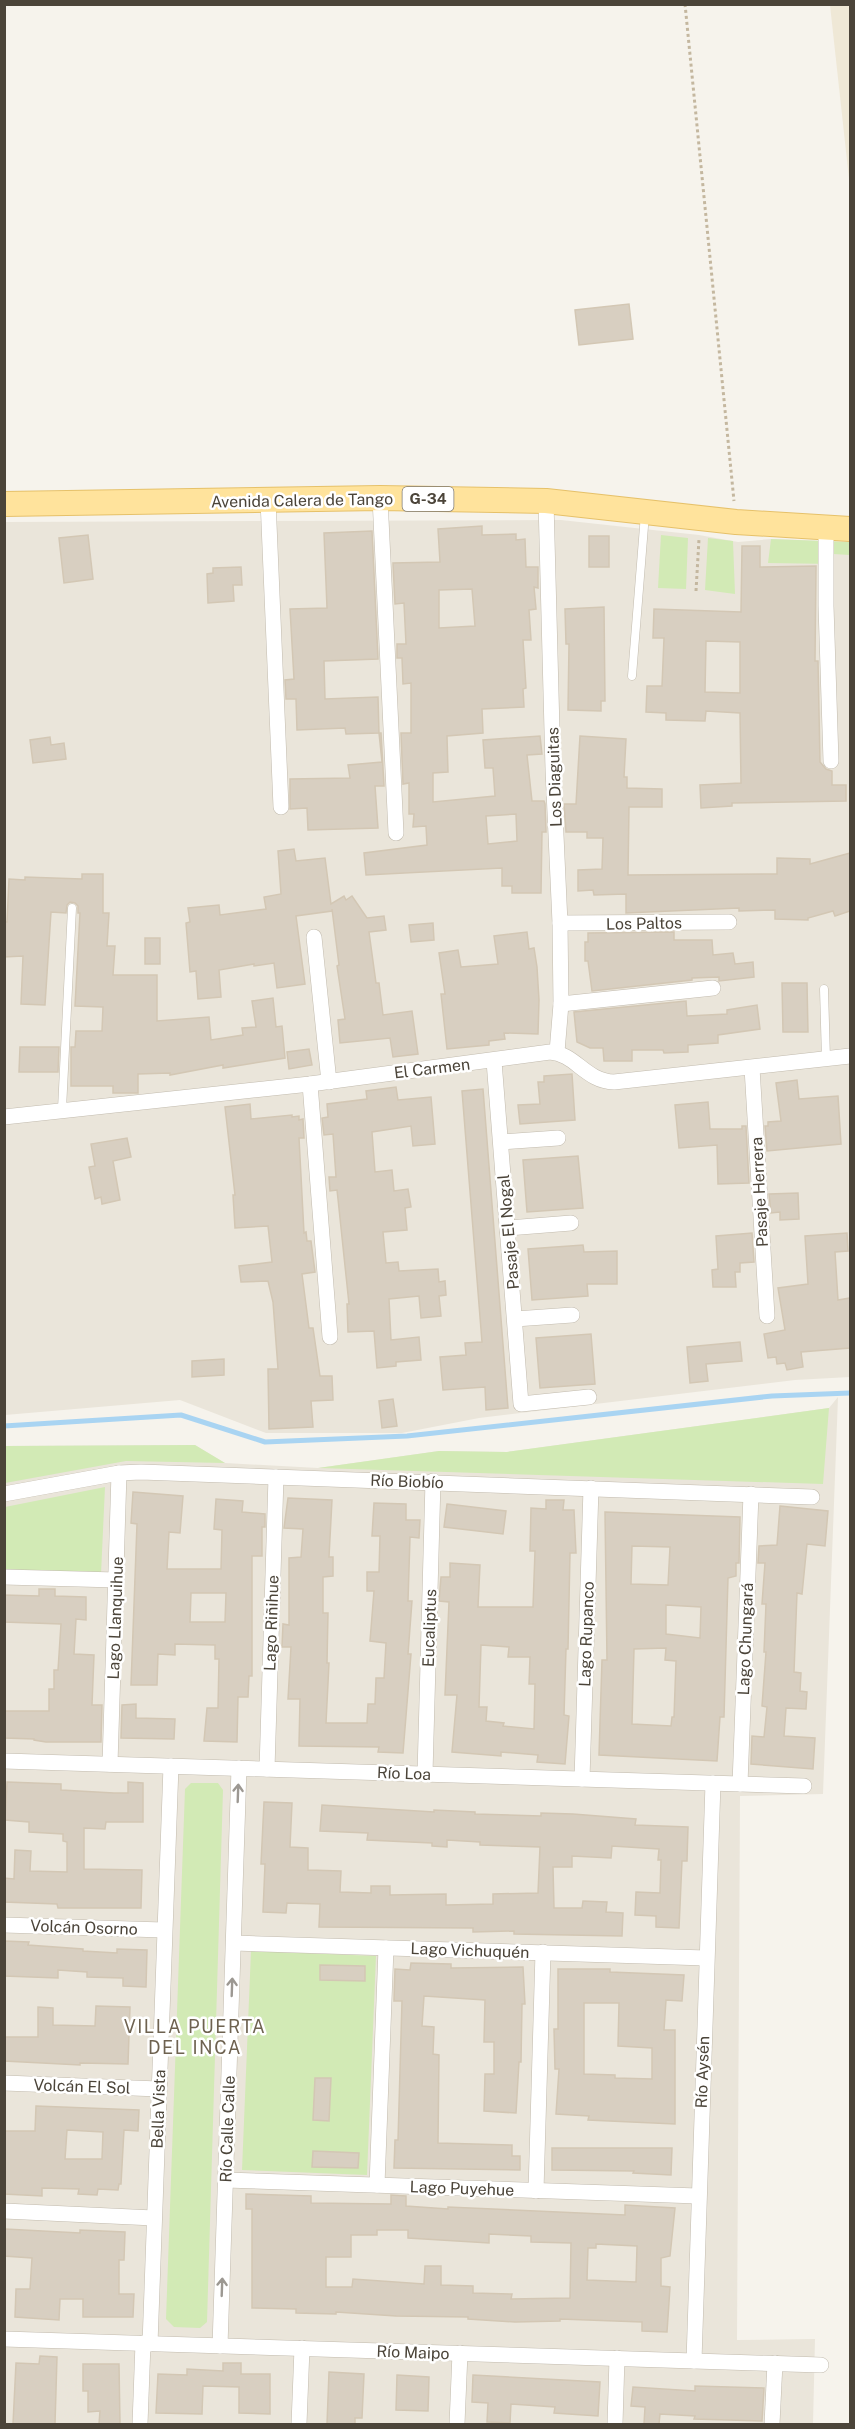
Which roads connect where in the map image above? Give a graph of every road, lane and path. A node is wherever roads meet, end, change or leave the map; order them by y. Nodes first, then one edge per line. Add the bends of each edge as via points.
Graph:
1 (685, 4) edge
2 (380, 498) junction
3 (268, 500) junction
4 (546, 501) junction
5 (4, 504) edge
6 (645, 512) junction
7 (736, 522) junction
8 (826, 527) junction
9 (850, 529) edge
10 (699, 535) dead end
11 (696, 591) dead end
12 (632, 676) dead end
13 (831, 760) dead end
14 (281, 807) dead end
15 (396, 833) dead end
16 (72, 908) dead end
17 (729, 922) dead end
18 (560, 923) junction
19 (314, 937) dead end
20 (712, 988) dead end
21 (824, 989) dead end
22 (561, 1004) junction
23 (557, 1052) junction
24 (850, 1056) edge
25 (494, 1060) junction
26 (826, 1060) junction
27 (752, 1068) junction
28 (328, 1082) junction
29 (310, 1084) junction
30 (62, 1109) junction
31 (4, 1117) edge
32 (558, 1138) dead end
33 (501, 1142) junction
34 (571, 1223) dead end
35 (508, 1228) junction
36 (572, 1315) dead end
37 (766, 1316) dead end
38 (515, 1319) junction
39 (330, 1337) dead end
40 (589, 1397) dead end
41 (119, 1473) junction
42 (276, 1477) junction
43 (433, 1481) junction
44 (591, 1488) junction
45 (4, 1494) edge
46 (751, 1494) junction
47 (812, 1497) dead end
48 (4, 1577) edge
49 (116, 1580) junction
50 (4, 1761) edge
51 (110, 1764) junction
52 (171, 1766) junction
53 (239, 1768) junction
54 (267, 1769) junction
55 (425, 1774) junction
56 (582, 1779) junction
57 (713, 1783) junction
58 (740, 1784) junction
59 (804, 1786) dead end
60 (4, 1924) edge
61 (163, 1930) junction
62 (234, 1943) junction
63 (386, 1948) junction
64 (543, 1952) junction
65 (706, 1958) junction
66 (4, 2083) edge
67 (159, 2089) junction
68 (226, 2180) junction
69 (377, 2185) junction
70 (536, 2191) junction
71 (698, 2196) junction
72 (4, 2211) edge
73 (154, 2218) junction
74 (4, 2339) edge
75 (147, 2344) junction
76 (220, 2346) junction
77 (302, 2348) junction
78 (460, 2353) junction
79 (617, 2358) junction
80 (694, 2361) junction
81 (774, 2363) junction
82 (821, 2365) dead end
83 (140, 2424) edge
84 (299, 2424) edge
85 (457, 2424) edge
86 (615, 2424) edge
87 (772, 2424) edge

1 - 7 path
2 - 3 main road, Avenida Calera de Tango / G-34
2 - 4 main road, Avenida Calera de Tango / G-34
2 - 15 street
3 - 5 main road, Avenida Calera de Tango / G-34
3 - 14 street
4 - 6 main road, Avenida Calera de Tango / G-34
4 - 18 street, Los Diaguitas
6 - 7 main road, Avenida Calera de Tango / G-34
6 - 12 lane
7 - 8 main road, Avenida Calera de Tango / G-34
8 - 9 main road, Avenida Calera de Tango / G-34
8 - 13 street
10 - 11 path
16 - 30 lane
17 - 18 street, Los Paltos
18 - 22 street, Los Diaguitas
19 - 28 street
20 - 22 street
21 - 26 lane
22 - 23 street, Los Diaguitas
23 - 25 street, El Carmen
23 - 27 street via 591,1076 607,1082
24 - 26 street
25 - 28 street, El Carmen
25 - 33 street, Pasaje El Nogal
26 - 27 street
27 - 37 street, Pasaje Herrera
28 - 29 street, El Carmen
29 - 30 street, El Carmen
29 - 39 street
30 - 31 street, El Carmen
32 - 33 street
33 - 35 street, Pasaje El Nogal
34 - 35 street
35 - 38 street, Pasaje El Nogal
36 - 38 street
38 - 40 street, Pasaje El Nogal via 521,1404
41 - 42 street, Río Biobío
41 - 45 street, Río Biobío
41 - 49 street, Lago Llanquihue
42 - 43 street, Río Biobío
42 - 54 street, Lago Riñihue
43 - 44 street, Río Biobío
43 - 55 street, Eucaliptus
44 - 46 street, Río Biobío
44 - 56 street, Lago Rupanco
46 - 47 street, Río Biobío
46 - 58 street, Lago Chungará
48 - 49 street
49 - 51 street, Lago Llanquihue
50 - 51 street, Río Loa
51 - 52 street, Río Loa
52 - 53 street, Río Loa
52 - 61 street, Bella Vista
53 - 54 street, Río Loa
62 -> 53 street, Río Calle Calle
54 - 55 street, Río Loa
55 - 56 street, Río Loa
56 - 57 street, Río Loa
57 - 58 street, Río Loa
57 - 65 street, Río Aysén
58 - 59 street, Río Loa
60 - 61 street, Volcán Osorno
61 - 67 street, Bella Vista
62 - 63 street, Lago Vichuquén
68 -> 62 street, Río Calle Calle
63 - 64 street, Lago Vichuquén
63 - 69 street
64 - 65 street, Lago Vichuquén
64 - 70 street
65 - 71 street, Río Aysén
66 - 67 street, Volcán El Sol
67 - 73 street, Bella Vista
68 - 69 street, Lago Puyehue
76 -> 68 street, Río Calle Calle
69 - 70 street, Lago Puyehue
70 - 71 street, Lago Puyehue
71 - 80 street, Río Aysén
72 - 73 street
73 - 75 street, Bella Vista
74 - 75 street, Río Maipo
75 - 76 street, Río Maipo
75 - 83 street, Bella Vista
76 - 77 street, Río Maipo
77 - 78 street, Río Maipo
77 - 84 street
78 - 79 street, Río Maipo
78 - 85 street
79 - 80 street, Río Maipo
79 - 86 street
80 - 81 street, Río Maipo
81 - 82 street, Río Maipo
81 - 87 street

